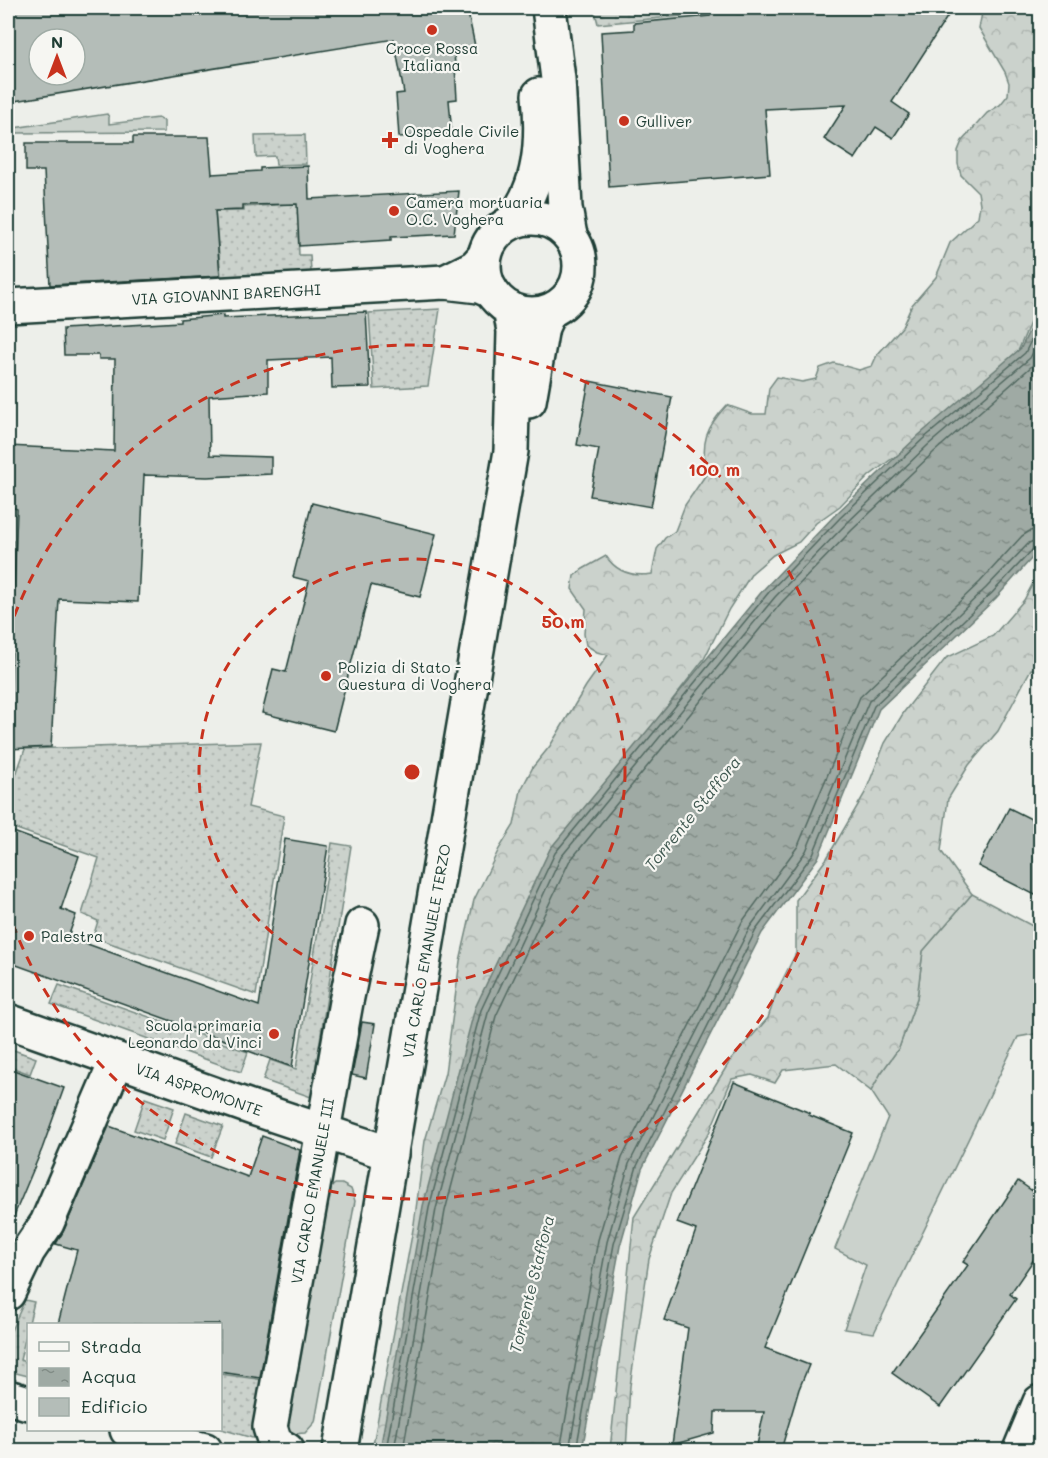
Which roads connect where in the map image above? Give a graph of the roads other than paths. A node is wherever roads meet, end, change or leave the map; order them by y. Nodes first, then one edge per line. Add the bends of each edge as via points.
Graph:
1 (527, 8) edge
2 (549, 8) edge
3 (513, 221) junction
4 (570, 236) junction
5 (484, 256) junction
6 (445, 282) junction
7 (499, 300) junction
8 (8, 306) edge
9 (549, 312) junction
10 (511, 450) junction
11 (362, 925) dead end
12 (8, 1021) edge
13 (117, 1060) junction
14 (323, 1131) junction
15 (391, 1154) junction
16 (8, 1293) edge
17 (8, 1397) edge
18 (1041, 1402) edge
19 (27, 1403) edge
20 (131, 1431) edge
21 (279, 1448) edge
22 (205, 1450) edge
23 (340, 1450) edge
24 (1020, 1450) edge

1 - 3 main road via 540,99 539,156 529,192
2 - 4 main road
3 - 4 main road via 544,219 559,225
3 - 5 main road via 490,242
4 - 9 main road via 579,250 580,278 568,299
5 - 6 main road, VIA GIOVANNI BARENGHI via 475,267
5 - 7 main road, VIA CARLO EMANUELE TERZO via 486,280
6 - 7 main road, VIA GIOVANNI BARENGHI via 479,286
6 - 8 main road, VIA GIOVANNI BARENGHI
7 - 9 main road via 522,314
7 - 10 main road, VIA CARLO EMANUELE TERZO via 514,332
9 - 10 main road, VIA CARLO EMANUELE TERZO via 542,327 523,424
10 - 15 main road, VIA CARLO EMANUELE TERZO
11 - 14 main road, VIA CARLO EMANUELE III
12 - 13 main road, VIA ASPROMONTE
13 - 14 main road, VIA ASPROMONTE
13 - 16 main road via 47,1223
14 - 15 main road, VIA ASPROMONTE
14 - 21 main road, VIA CARLO EMANUELE III via 270,1427
15 - 23 main road, VIA CARLO EMANUELE TERZO
17 - 19 main road
18 - 24 main road
20 - 22 main road

